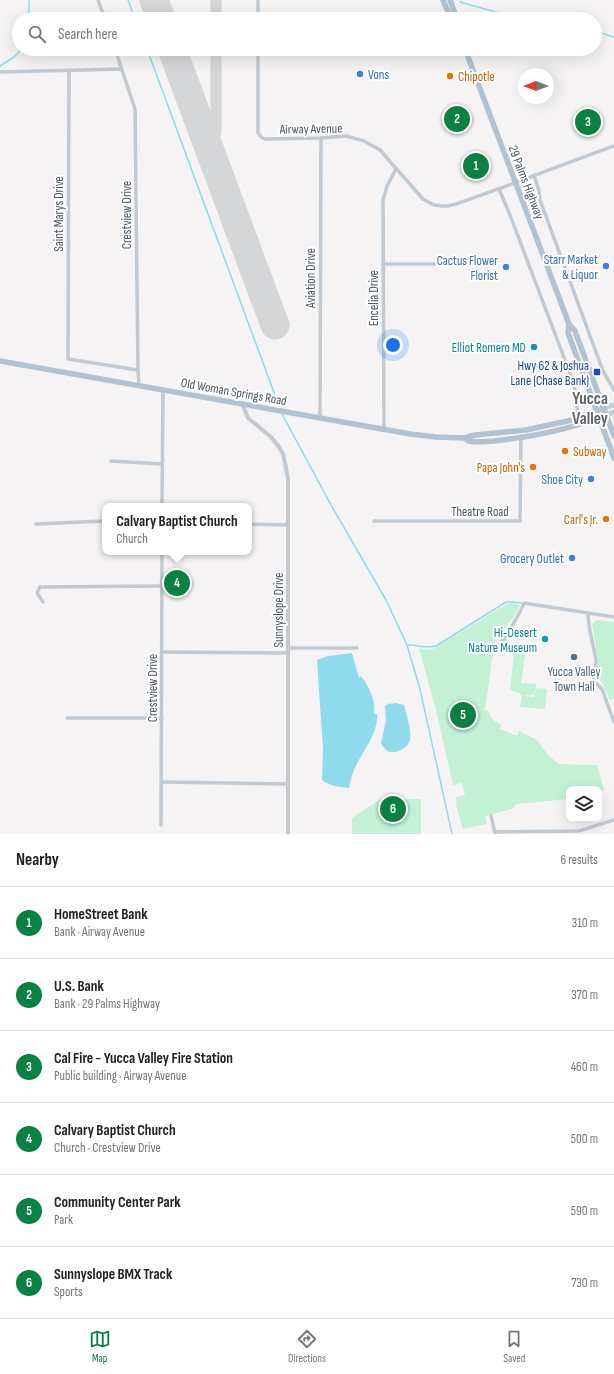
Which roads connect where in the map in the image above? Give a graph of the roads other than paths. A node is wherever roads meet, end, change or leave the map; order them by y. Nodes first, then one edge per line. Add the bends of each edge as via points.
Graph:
1 (98, 0) edge
2 (258, 0) edge
3 (443, 0) edge
4 (450, 0) edge
5 (102, 12) edge
6 (258, 12) edge
7 (448, 12) edge
8 (454, 12) edge
9 (117, 56) edge
10 (258, 56) edge
11 (468, 56) edge
12 (122, 69) junction
13 (69, 70) junction
14 (0, 72) edge
15 (321, 138) junction
16 (614, 146) edge
17 (396, 169) junction
18 (534, 175) junction
19 (516, 183) junction
20 (499, 189) junction
21 (384, 264) junction
22 (448, 264) dead end
23 (569, 324) junction
24 (0, 361) edge
25 (138, 370) junction
26 (139, 385) junction
27 (163, 389) junction
28 (614, 390) edge
29 (242, 403) junction
30 (614, 405) edge
31 (604, 408) junction
32 (597, 412) junction
33 (614, 412) edge
34 (606, 415) junction
35 (580, 417) junction
36 (320, 418) junction
37 (599, 418) junction
38 (384, 429) junction
39 (521, 431) junction
40 (614, 436) edge
41 (464, 438) junction
42 (522, 438) junction
43 (614, 458) edge
44 (111, 461) dead end
45 (162, 464) junction
46 (162, 503) edge
47 (102, 521) edge
48 (374, 521) dead end
49 (36, 524) dead end
50 (252, 524) edge
51 (288, 525) junction
52 (162, 555) edge
53 (162, 586) junction
54 (43, 602) dead end
55 (588, 613) junction
56 (614, 617) edge
57 (500, 643) dead end
58 (357, 648) dead end
59 (288, 650) junction
60 (162, 652) junction
61 (67, 718) dead end
62 (162, 718) junction
63 (614, 722) edge
64 (162, 782) junction
65 (288, 784) junction
66 (491, 816) dead end
67 (614, 820) edge
68 (161, 825) dead end
69 (495, 833) edge
70 (288, 834) edge

1 - 5 street
2 - 6 street
3 - 7 main road
4 - 8 main road
9 - 12 street, Crestview Drive
10 - 15 street, Airway Avenue via 258,133 265,139
11 - 19 main road, 29 Palms Highway
12 - 13 street
12 - 25 street, Crestview Drive via 136,109
13 - 14 street
13 - 25 street, Saint Marys Drive via 68,359
15 - 17 street, Airway Avenue via 346,136 364,141 380,150
15 - 36 street, Aviation Drive
16 - 18 street, Airway Avenue
17 - 20 street, Airway Avenue via 424,199 442,206
17 - 21 street, Encelia Drive via 383,200
18 - 19 street, Airway Avenue
18 - 28 street via 540,200 603,371
19 - 20 street, Airway Avenue
19 - 23 main road, 29 Palms Highway
20 - 35 street via 574,384
21 - 22 street
21 - 38 street, Encelia Drive
23 - 31 main road, 29 Palms Highway via 575,331
23 - 32 main road, 29 Palms Highway via 568,333
24 - 26 main road, Old Woman Springs Road
25 - 26 street, Crestview Drive
26 - 27 main road, Old Woman Springs Road
27 - 29 main road, Old Woman Springs Road
27 - 45 street
29 - 36 main road, Old Woman Springs Road
29 - 51 street, Sunnyslope Drive via 248,418 272,437 284,454 288,478
30 - 31 main road
31 - 32 main road, Old Woman Springs Road
31 - 34 main road, 29 Palms Highway
32 - 35 main road, Old Woman Springs Road
32 - 37 main road, 29 Palms Highway
33 - 34 main road
34 - 37 main road, Old Woman Springs Road
34 - 40 main road, 29 Palms Highway
35 - 39 main road, Old Woman Springs Road
36 - 38 main road, Old Woman Springs Road
37 - 42 main road, Old Woman Springs Road
37 - 43 main road, 29 Palms Highway
38 - 41 main road, Old Woman Springs Road via 432,437
39 - 41 main road, Old Woman Springs Road
39 - 42 street, Theatre Road
41 - 42 main road, Old Woman Springs Road via 470,442
42 - 48 street, Theatre Road via 520,521
44 - 45 street
45 - 46 street
47 - 49 street
50 - 51 street
51 - 59 street, Sunnyslope Drive
52 - 53 street, Crestview Drive
53 - 54 street via 40,586 37,593
53 - 60 street, Crestview Drive
55 - 56 street
55 - 57 street via 524,603 506,637
55 - 63 street via 589,630 595,652 594,681 602,689
58 - 59 street
59 - 60 street
59 - 65 street, Sunnyslope Drive
60 - 62 street, Crestview Drive
61 - 62 street
62 - 64 street, Crestview Drive
64 - 65 street
64 - 68 street, Crestview Drive
65 - 70 street, Sunnyslope Drive
66 - 69 street
67 - 69 street via 579,832

